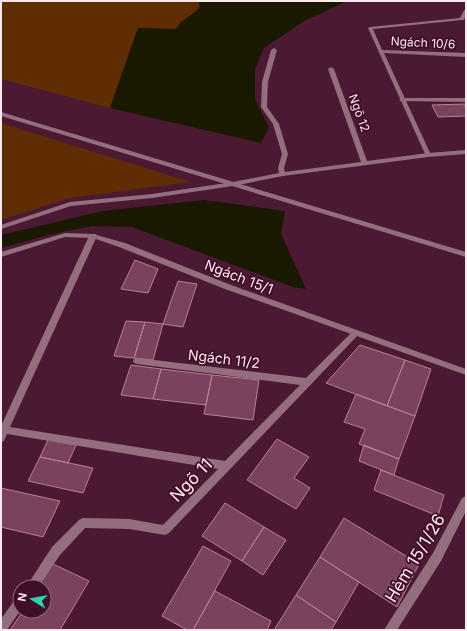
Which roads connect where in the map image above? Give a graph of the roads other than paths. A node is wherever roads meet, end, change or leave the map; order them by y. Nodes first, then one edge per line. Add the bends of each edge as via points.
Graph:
1 (466, 11) edge
2 (464, 19) edge
3 (274, 50) dead end
4 (380, 51) junction
5 (466, 55) edge
6 (331, 69) dead end
7 (402, 100) junction
8 (466, 100) edge
9 (1, 114) edge
10 (466, 152) edge
11 (428, 155) junction
12 (365, 164) junction
13 (283, 174) junction
14 (233, 184) junction
15 (1, 227) edge
16 (93, 236) junction
17 (1, 255) edge
18 (466, 255) edge
19 (356, 333) junction
20 (137, 361) dead end
21 (466, 372) edge
22 (307, 382) junction
23 (3, 434) edge
24 (228, 466) junction
25 (466, 501) edge
26 (37, 579) edge
27 (12, 613) edge
28 (1, 629) edge
29 (390, 630) edge

1 - 2 street
2 - 4 street via 370,28
3 - 13 street via 265,82 264,107 276,124 285,154 281,168
4 - 5 street, Ngách 10/6
4 - 7 street
6 - 12 street, Ngõ 12
7 - 8 street
7 - 11 street
9 - 14 street
10 - 11 street
11 - 12 street
12 - 13 street
13 - 14 street
14 - 15 street via 152,196 70,204
14 - 18 street
16 - 17 street, Ngách 15/1 via 65,236
16 - 19 street, Ngách 15/1
16 - 23 street
19 - 21 street, Ngách 15/1
19 - 22 street, Ngõ 11
20 - 22 street, Ngách 11/2
22 - 24 street, Ngõ 11
23 - 24 street
24 - 26 street, Ngõ 11 via 165,530 129,524 82,523 56,551
25 - 29 street, Hẻm 15/1/26 via 437,557
27 - 28 street

